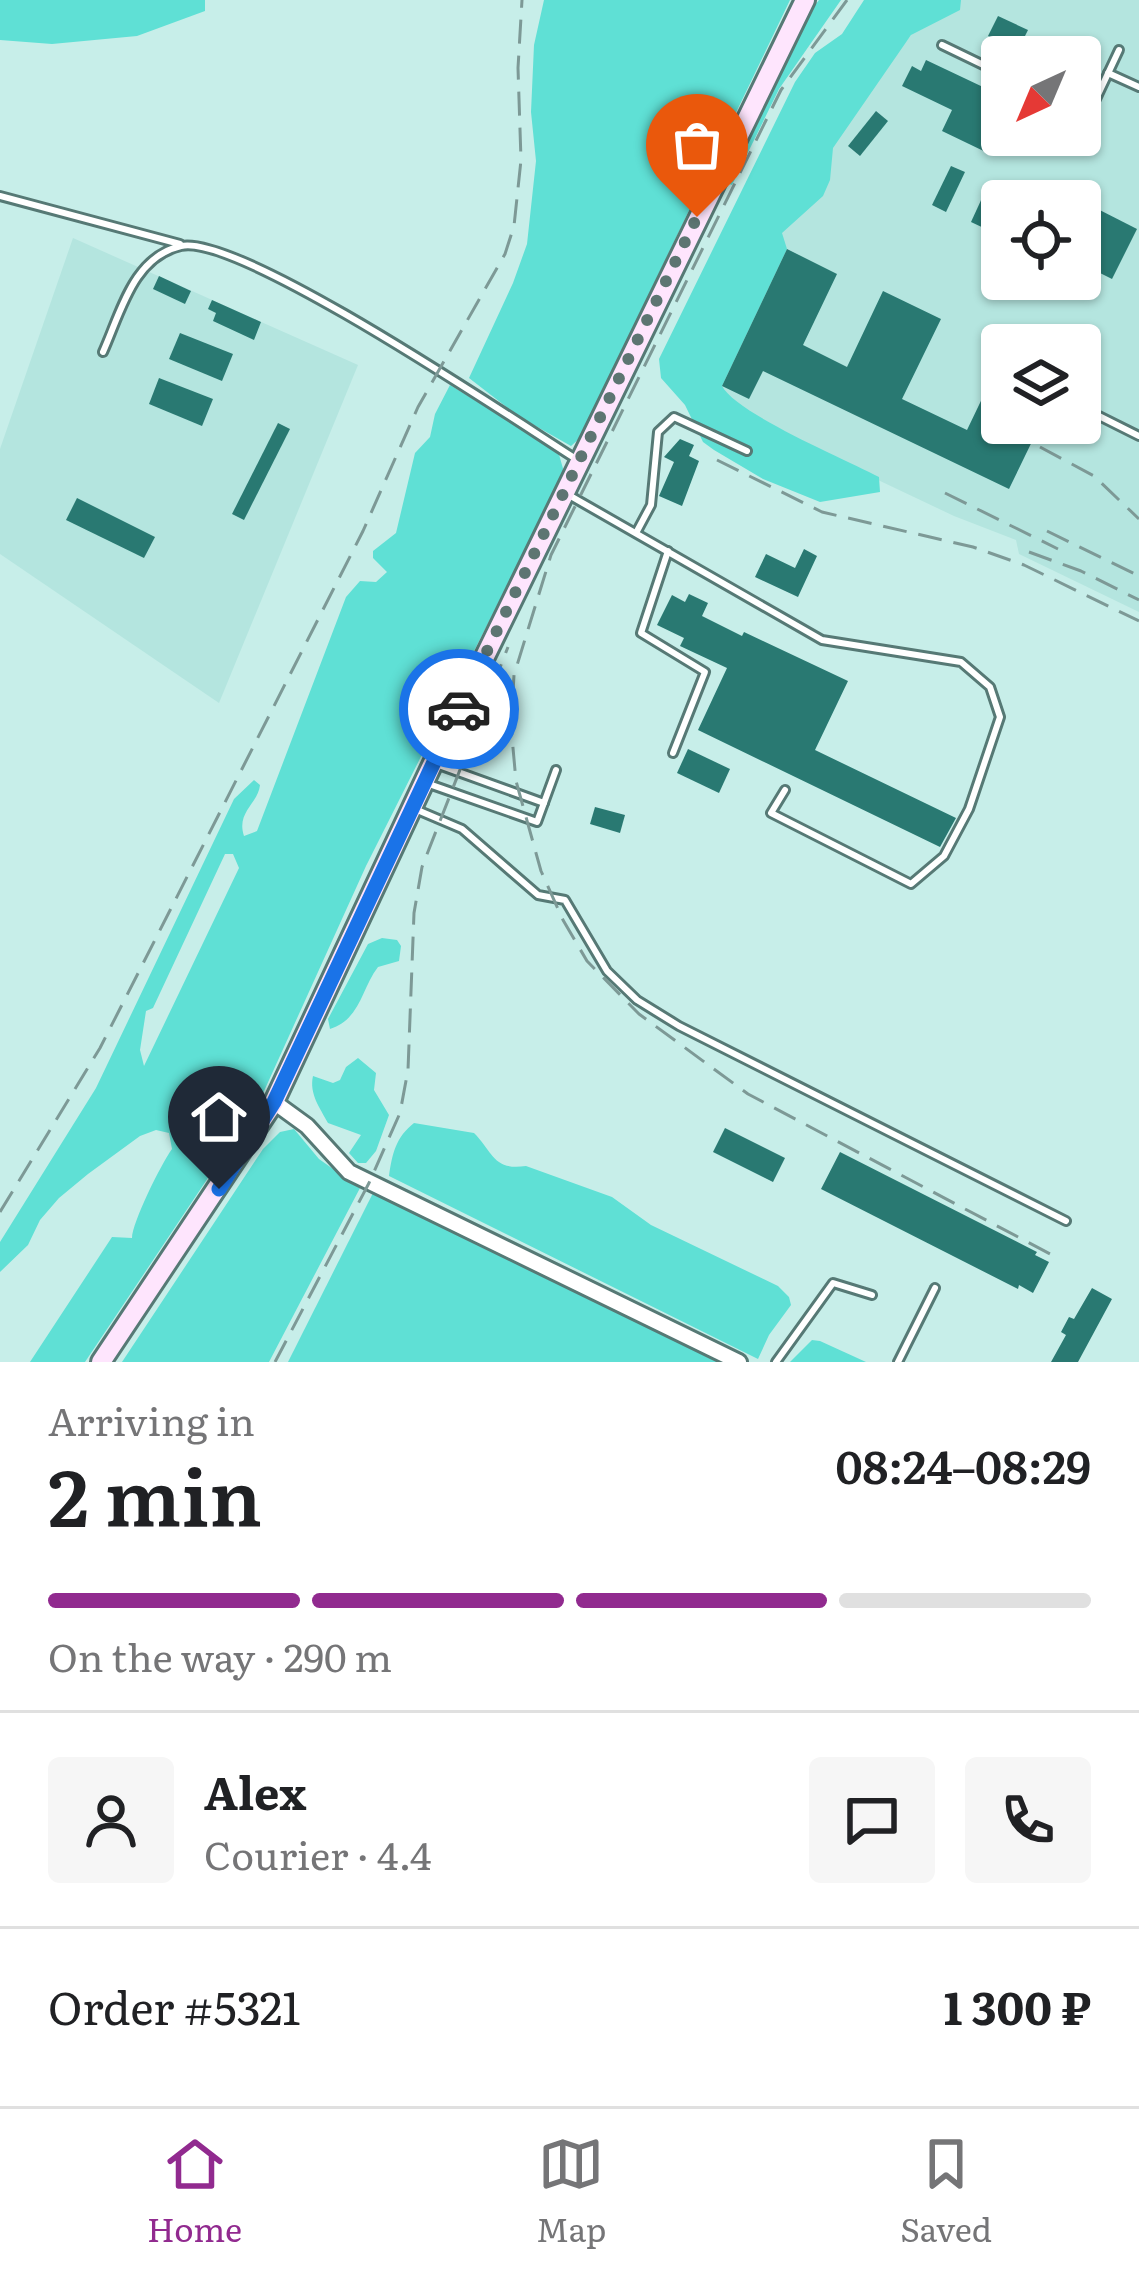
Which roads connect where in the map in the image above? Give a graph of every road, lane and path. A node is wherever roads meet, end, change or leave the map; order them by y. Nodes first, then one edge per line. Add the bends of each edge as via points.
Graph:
1 (805, 0) edge
2 (942, 45) dead end
3 (1119, 50) dead end
4 (981, 64) edge
5 (1108, 73) junction
6 (1139, 87) edge
7 (1101, 88) edge
8 (0, 196) edge
9 (184, 245) junction
10 (103, 352) dead end
11 (1101, 417) edge
12 (1139, 436) edge
13 (747, 451) dead end
14 (579, 461) junction
15 (564, 492) junction
16 (636, 533) junction
17 (668, 551) junction
18 (673, 753) dead end
19 (433, 763) junction
20 (556, 770) dead end
21 (424, 782) junction
22 (785, 790) dead end
23 (544, 802) junction
24 (412, 808) junction
25 (274, 1102) junction
26 (1066, 1221) dead end
27 (935, 1288) dead end
28 (872, 1294) dead end
29 (101, 1362) edge
30 (739, 1362) edge
31 (776, 1362) edge
32 (898, 1362) edge

1 - 14 main road
2 - 4 lane
3 - 5 lane
5 - 6 lane
5 - 7 lane
8 - 9 lane
9 - 10 lane via 141,268
9 - 14 lane via 277,275
11 - 12 lane
13 - 16 lane via 674,417 658,432 651,505
14 - 15 main road
15 - 16 lane
15 - 19 main road
16 - 17 lane
17 - 18 lane via 641,633 705,672
17 - 22 lane via 822,640 961,662 990,687 1000,717 970,809 944,856 911,884 771,813
19 - 21 main road
19 - 23 lane
20 - 23 lane
21 - 23 lane via 537,822
21 - 24 main road
24 - 25 main road
24 - 26 lane via 462,829 538,895 565,900 607,971 637,1000
25 - 29 main road
25 - 30 street via 349,1172
27 - 32 lane
28 - 31 lane via 833,1283

